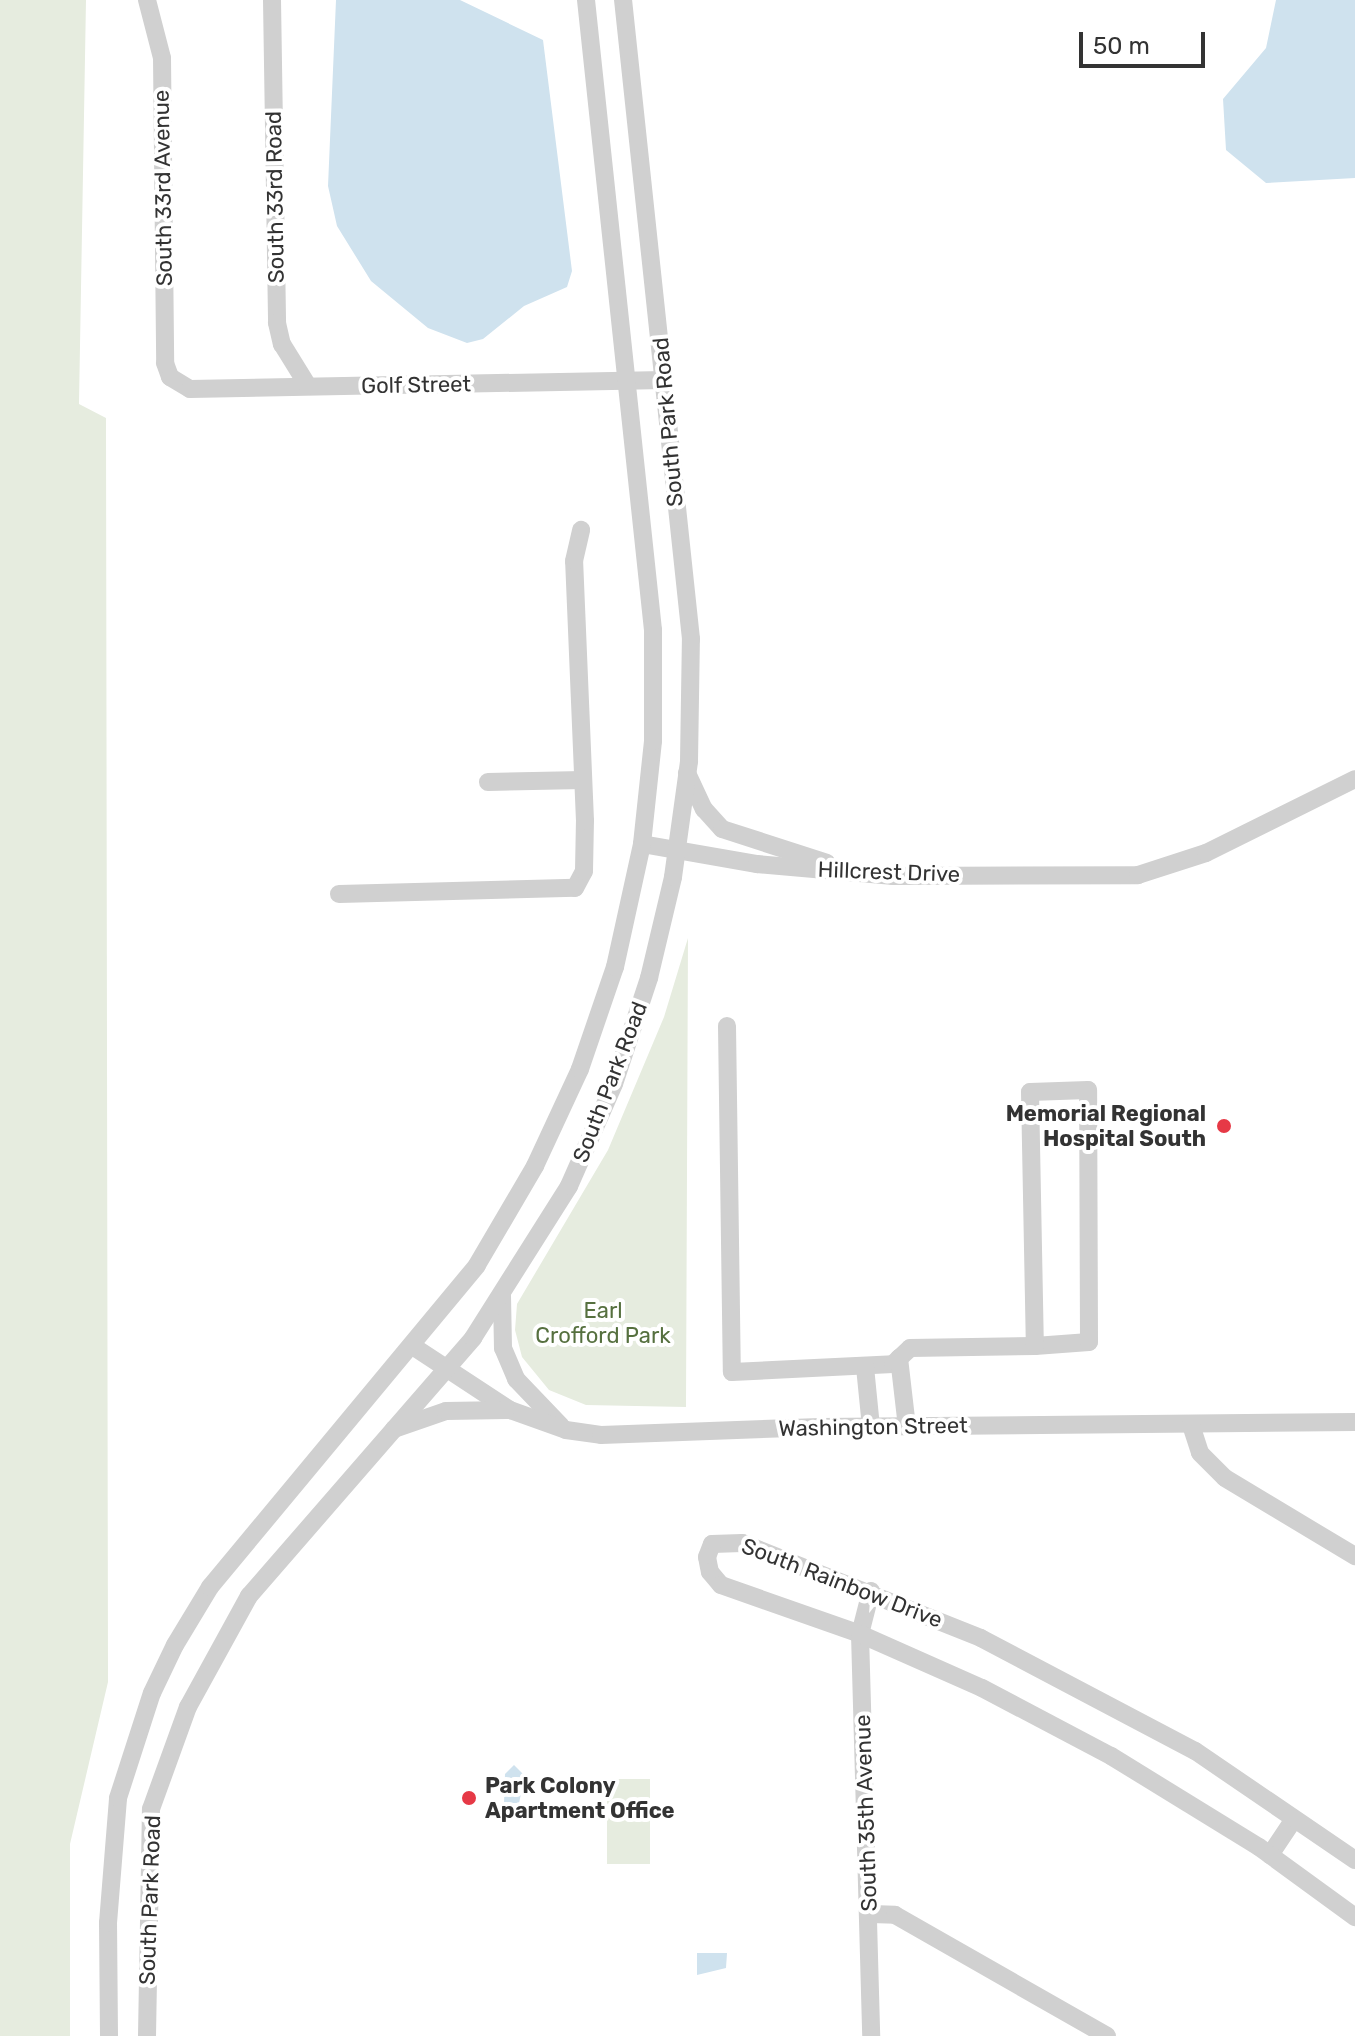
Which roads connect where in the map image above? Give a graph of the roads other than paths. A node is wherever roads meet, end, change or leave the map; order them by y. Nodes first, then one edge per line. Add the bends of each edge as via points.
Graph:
1 (147, 0) edge
2 (272, 0) edge
3 (586, 0) edge
4 (623, 0) edge
5 (170, 377) joint
6 (664, 380) junction
7 (627, 381) junction
8 (308, 386) junction
9 (581, 530) dead end
10 (687, 773) junction
11 (1355, 779) edge
12 (583, 780) junction
13 (488, 782) dead end
14 (642, 844) junction
15 (677, 851) junction
16 (852, 872) junction
17 (339, 894) dead end
18 (727, 1026) dead end
19 (503, 1293) junction
20 (1035, 1346) junction
21 (414, 1347) junction
22 (899, 1358) junction
23 (865, 1367) junction
24 (444, 1369) junction
25 (510, 1410) junction
26 (1355, 1422) edge
27 (1191, 1425) junction
28 (871, 1427) junction
29 (907, 1427) junction
30 (392, 1430) junction
31 (566, 1430) junction
32 (1355, 1556) edge
33 (871, 1591) junction
34 (860, 1634) junction
35 (1294, 1819) junction
36 (1270, 1855) junction
37 (1355, 1860) edge
38 (871, 1914) junction
39 (1355, 1917) edge
40 (109, 2036) edge
41 (147, 2036) edge
42 (871, 2036) edge
43 (1107, 2036) edge

1 - 5 street, South 33rd Avenue via 162,58 165,363
2 - 8 street, South 33rd Road via 277,323 282,344
3 - 7 street, South Park Road
4 - 6 street, South Park Road
5 - 8 street, Golf Street via 190,389
6 - 7 street, Golf Street
6 - 10 street, South Park Road via 691,639
7 - 8 street, Golf Street
7 - 14 street, South Park Road via 653,630 653,741
9 - 12 street via 574,561
10 - 15 street, South Park Road
10 - 16 street via 704,809 722,829
11 - 16 street, Hillcrest Drive via 1206,853 1138,875
12 - 13 street
12 - 17 street via 584,871 575,888
14 - 15 street, Hillcrest Drive
14 - 21 street, South Park Road via 615,967 580,1069 535,1166 477,1265
15 - 16 street, Hillcrest Drive
15 - 19 street, South Park Road via 649,978 614,1084 569,1186
18 - 23 street via 732,1372
19 - 24 street, South Park Road
19 - 31 street via 503,1348 516,1379
20 - 20 street via 1030,1092 1088,1090 1089,1342
20 - 22 street via 910,1348
21 - 24 street, Washington Street
21 - 40 street, South Park Road via 210,1587 152,1693 118,1798 111,1846
22 - 23 street via 893,1364
22 - 29 street
23 - 28 street
24 - 25 street, Washington Street
24 - 30 street, South Park Road
25 - 30 street via 446,1411
25 - 31 street, Washington Street
26 - 27 street, Washington Street
27 - 29 street, Washington Street
27 - 32 street via 1200,1453 1225,1478
28 - 29 street, Washington Street
28 - 31 street, Washington Street via 629,1435
30 - 41 street, South Park Road via 249,1596 188,1707 151,1809
33 - 34 street, South 35th Avenue
33 - 34 street, South Rainbow Drive via 742,1543 712,1544 707,1557 710,1572 736,1593
33 - 35 street, South Rainbow Drive via 981,1638 1195,1751
34 - 36 street, South Rainbow Drive via 982,1688 1111,1756
34 - 38 street, South 35th Avenue
35 - 36 street
35 - 37 street, South Rainbow Drive
36 - 39 street, South Rainbow Drive
38 - 42 street, South 35th Avenue
38 - 43 street via 895,1915

